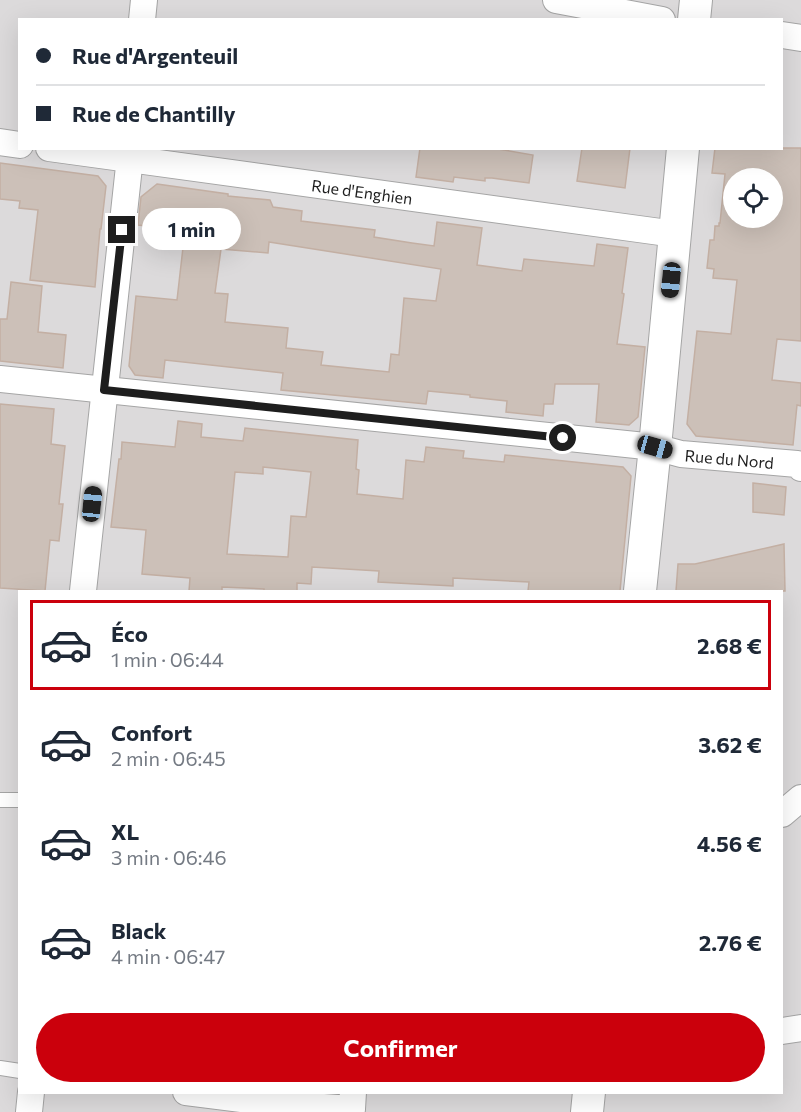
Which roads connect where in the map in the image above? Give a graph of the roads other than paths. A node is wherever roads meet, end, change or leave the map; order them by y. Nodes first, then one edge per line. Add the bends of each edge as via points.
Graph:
1 (144, 0) edge
2 (556, 0) edge
3 (696, 0) edge
4 (142, 18) edge
5 (651, 18) edge
6 (694, 18) edge
7 (783, 35) edge
8 (801, 38) edge
9 (0, 142) edge
10 (18, 144) edge
11 (76, 150) edge
12 (683, 150) edge
13 (130, 154) edge
14 (675, 234) junction
15 (0, 379) edge
16 (104, 390) junction
17 (655, 447) junction
18 (801, 468) edge
19 (83, 590) edge
20 (640, 590) edge
21 (801, 798) edge
22 (0, 800) edge
23 (18, 800) edge
24 (783, 813) edge
25 (801, 1028) edge
26 (783, 1031) edge
27 (0, 1068) edge
28 (18, 1071) edge
29 (32, 1094) edge
30 (198, 1094) edge
31 (353, 1094) edge
32 (589, 1094) edge
33 (280, 1108) edge
34 (29, 1112) edge
35 (587, 1112) edge

1 - 4 street
2 - 5 street
3 - 6 street
7 - 8 street
9 - 10 street
11 - 13 street, Rue d'Enghien
12 - 14 street
13 - 14 street, Rue d'Enghien
13 - 16 street
14 - 17 street
15 - 16 street, Rue du Nord
16 - 17 street, Rue du Nord
16 - 19 street
17 - 18 street, Rue du Nord via 681,454 797,464
17 - 20 street
21 - 24 street
22 - 23 lane
25 - 26 street
27 - 28 lane
29 - 34 street
30 - 33 street
31 - 33 street via 352,1109
32 - 35 street

